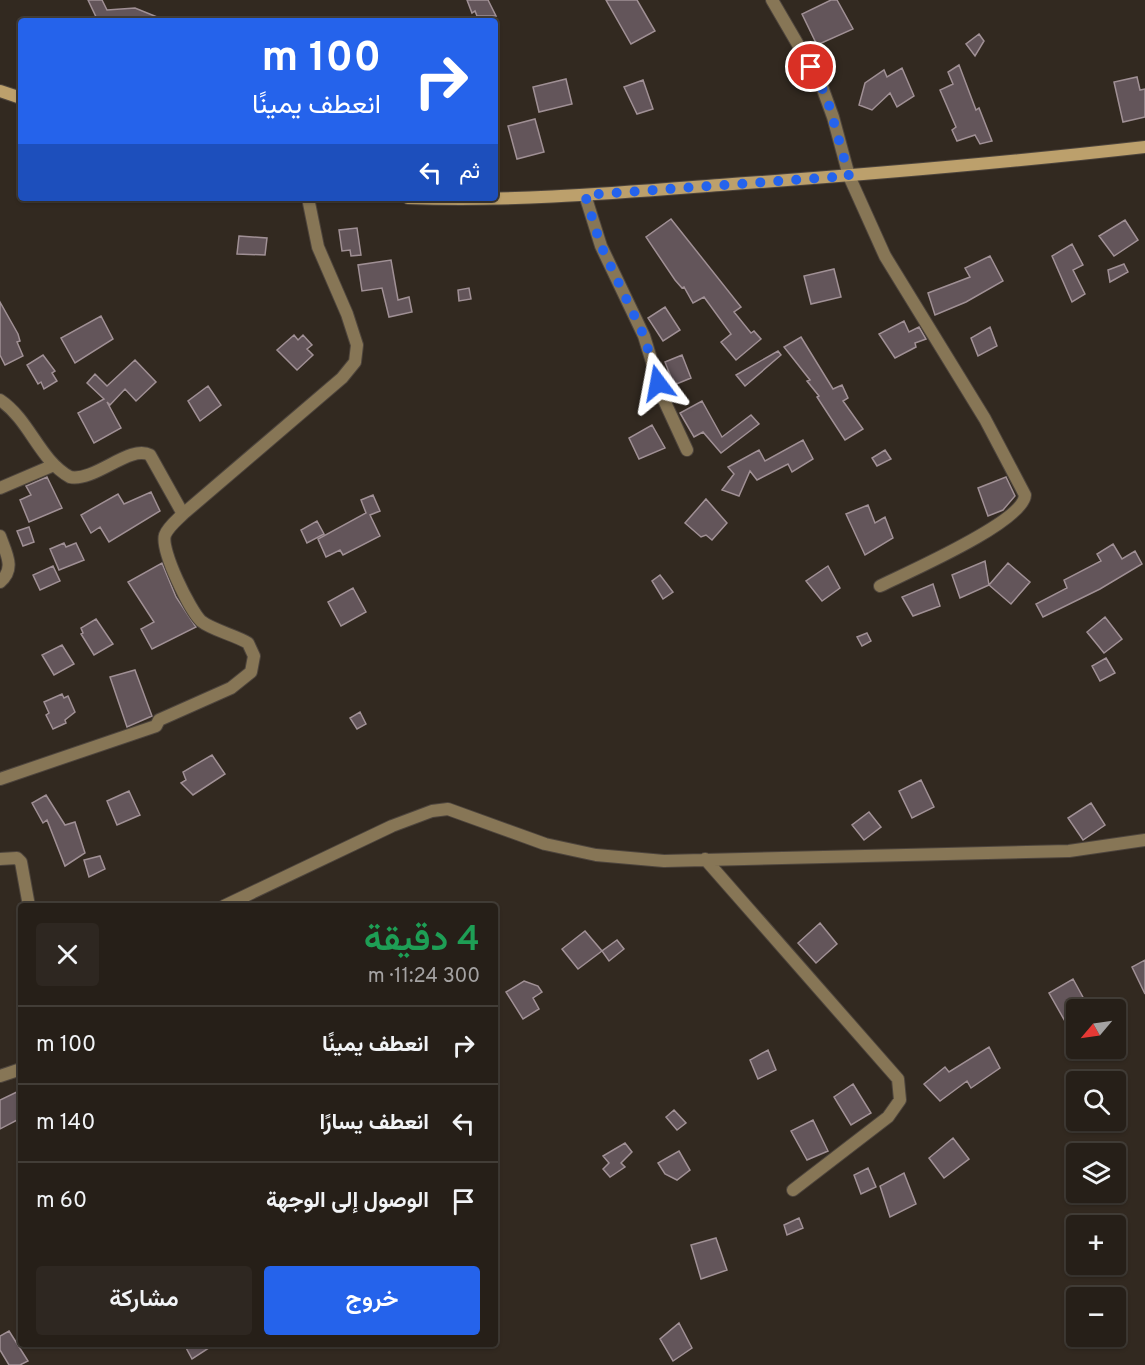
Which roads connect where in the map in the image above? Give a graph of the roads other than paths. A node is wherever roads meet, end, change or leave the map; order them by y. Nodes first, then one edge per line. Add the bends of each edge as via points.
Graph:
1 (772, 0) edge
2 (0, 91) edge
3 (18, 97) edge
4 (1145, 147) edge
5 (849, 176) junction
6 (585, 195) junction
7 (498, 199) edge
8 (309, 201) edge
9 (0, 400) edge
10 (687, 450) dead end
11 (54, 465) junction
12 (0, 488) edge
13 (183, 514) junction
14 (0, 536) edge
15 (0, 582) edge
16 (880, 586) dead end
17 (0, 779) edge
18 (1145, 840) edge
19 (0, 859) edge
20 (705, 859) junction
21 (28, 903) edge
22 (230, 903) edge
23 (18, 1070) edge
24 (0, 1076) edge
25 (793, 1190) dead end

1 - 5 street via 821,84
2 - 3 street
4 - 5 street
5 - 6 street
5 - 16 street via 885,256 986,419 1025,495 1019,508 990,530
6 - 7 street
6 - 10 street via 601,246 644,336 663,398
8 - 13 street via 318,247 354,332 355,362 342,378
9 - 11 street via 17,414
11 - 12 street
11 - 13 street via 76,478 147,453
13 - 17 street via 165,534 167,555 202,622 248,643 254,656 251,672 231,688 159,720 156,726
14 - 15 street via 10,563 8,574
18 - 20 street via 1069,851
19 - 21 street via 16,858 21,862
20 - 22 street via 664,861 596,855 519,836 448,809 392,826
20 - 25 street via 898,1079 900,1100 888,1117
23 - 24 street

